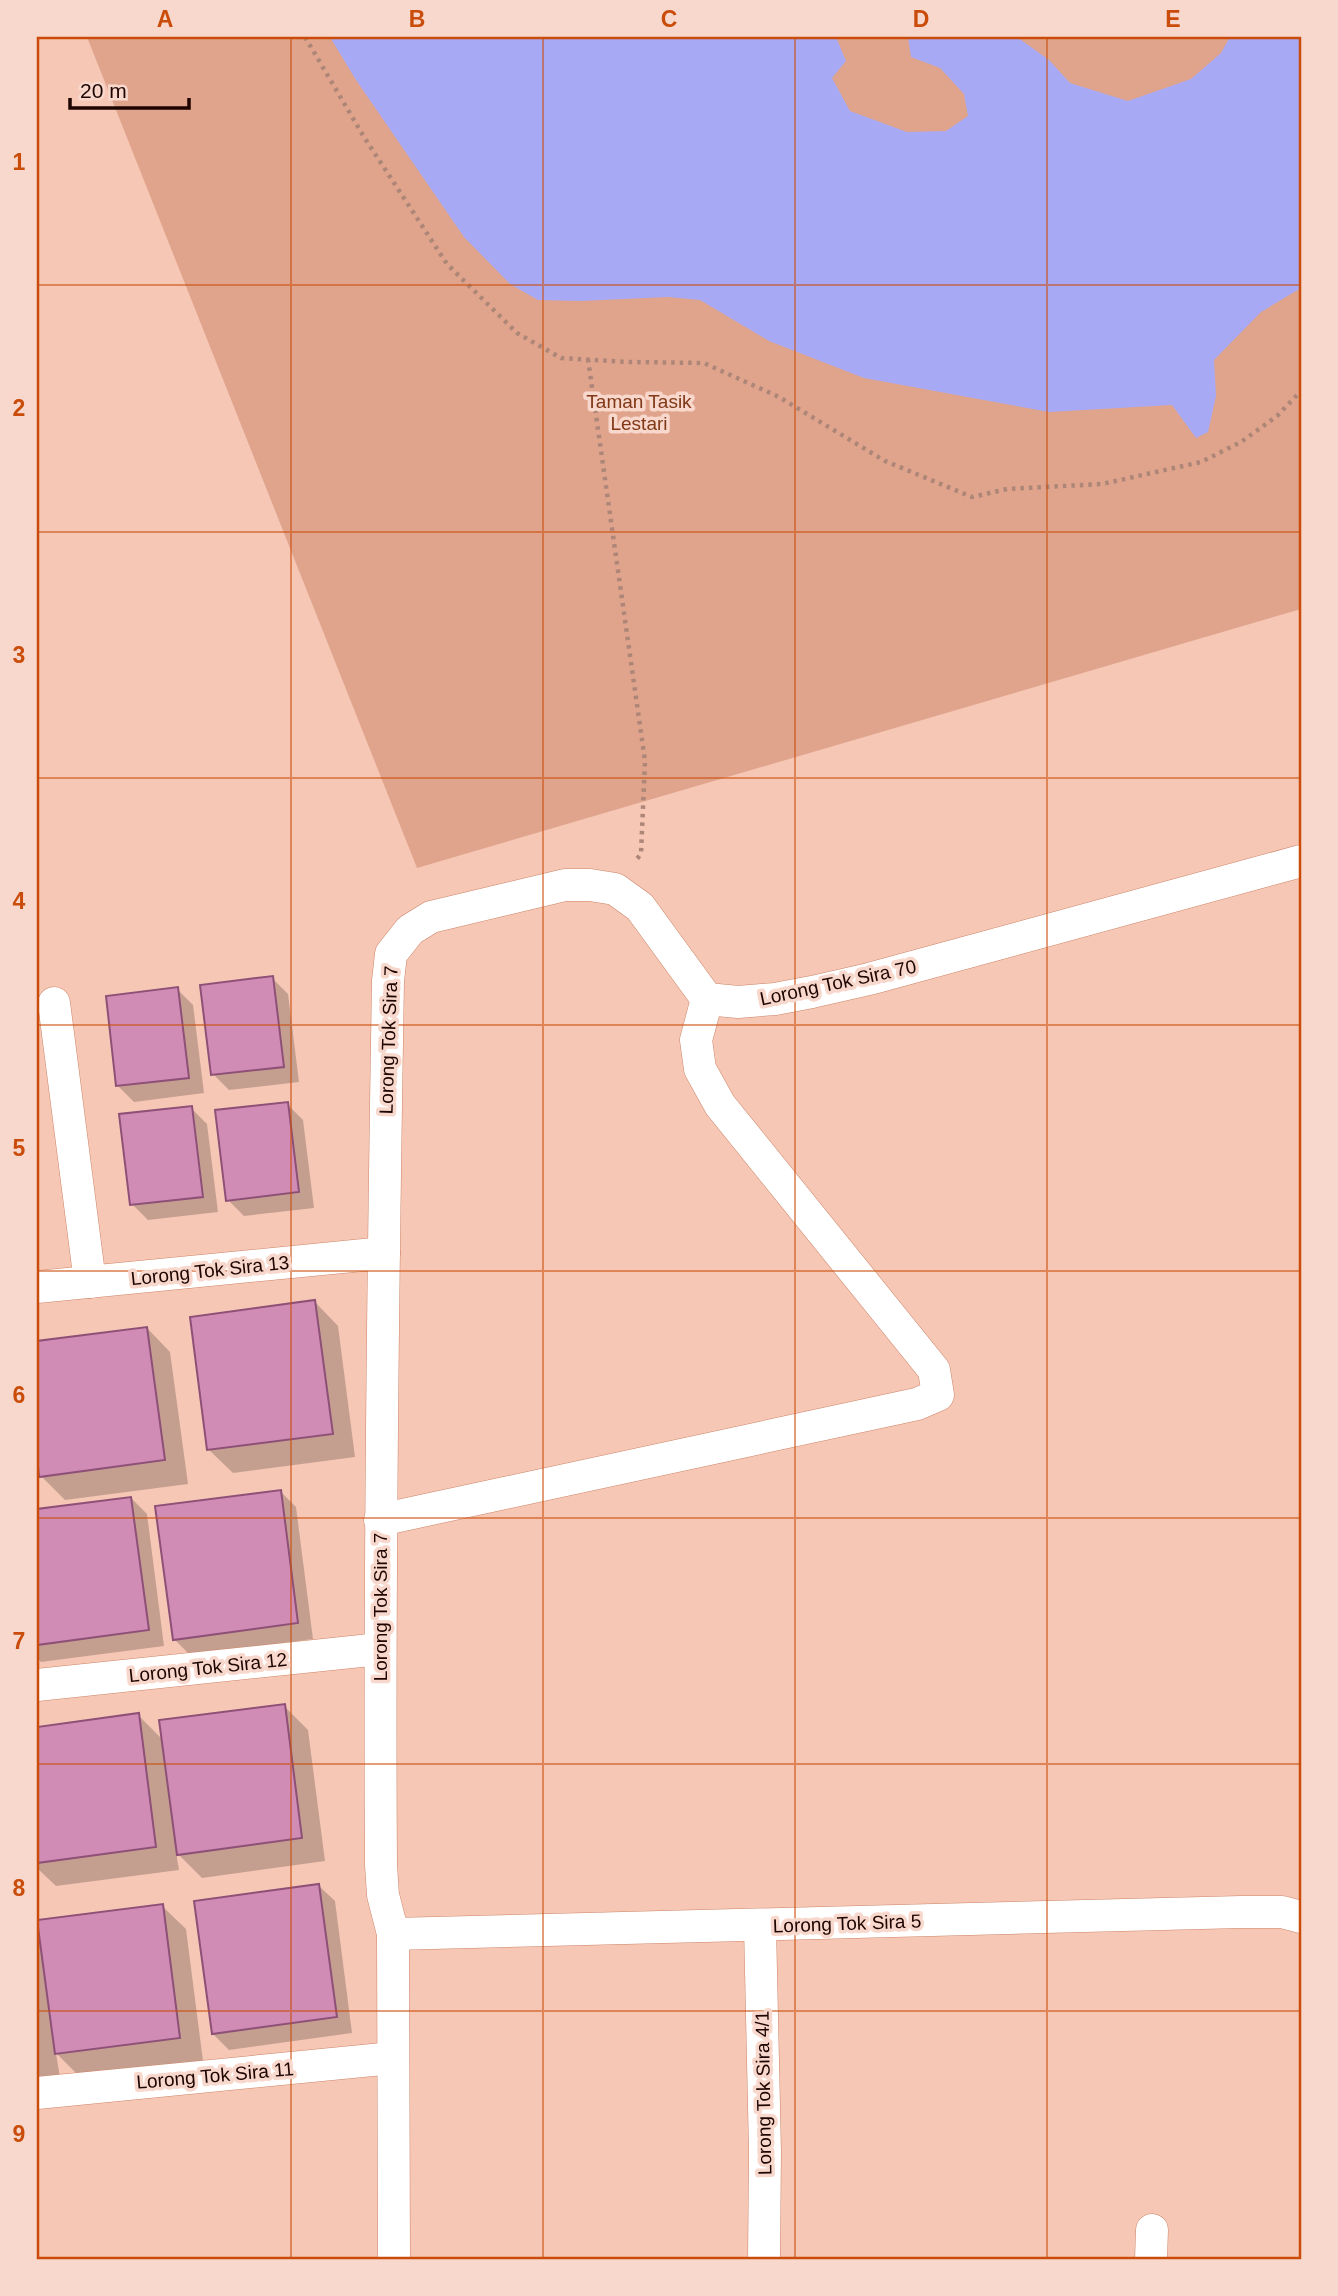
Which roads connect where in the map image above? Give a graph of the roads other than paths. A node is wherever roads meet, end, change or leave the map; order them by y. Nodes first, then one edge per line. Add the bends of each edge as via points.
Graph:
1 (1301, 861) edge
2 (707, 999) junction
3 (54, 1003) dead end
4 (384, 1253) junction
5 (90, 1282) junction
6 (37, 1287) edge
7 (380, 1520) junction
8 (380, 1649) junction
9 (37, 1685) edge
10 (1301, 1917) edge
11 (760, 1926) junction
12 (393, 1934) junction
13 (393, 2058) junction
14 (37, 2092) edge
15 (394, 2259) edge
16 (764, 2259) edge

1 - 2 street, Lorong Tok Sira 70 via 869,979 775,999
2 - 4 street, Lorong Tok Sira 7 via 640,907 615,889 565,885 431,917 410,930 391,954 388,981
2 - 7 street via 696,1040 700,1069 720,1104 934,1370 938,1395 917,1404
3 - 5 street
4 - 5 street, Lorong Tok Sira 13
4 - 7 street, Lorong Tok Sira 7
5 - 6 street, Lorong Tok Sira 13
7 - 8 street, Lorong Tok Sira 7
8 - 9 street, Lorong Tok Sira 12
8 - 12 street, Lorong Tok Sira 7 via 381,1865
10 - 11 street, Lorong Tok Sira 5 via 1241,1912
11 - 12 street, Lorong Tok Sira 5
11 - 16 street, Lorong Tok Sira 4/1
12 - 13 street, Lorong Tok Sira 7
13 - 14 street, Lorong Tok Sira 11
13 - 15 street, Lorong Tok Sira 7

